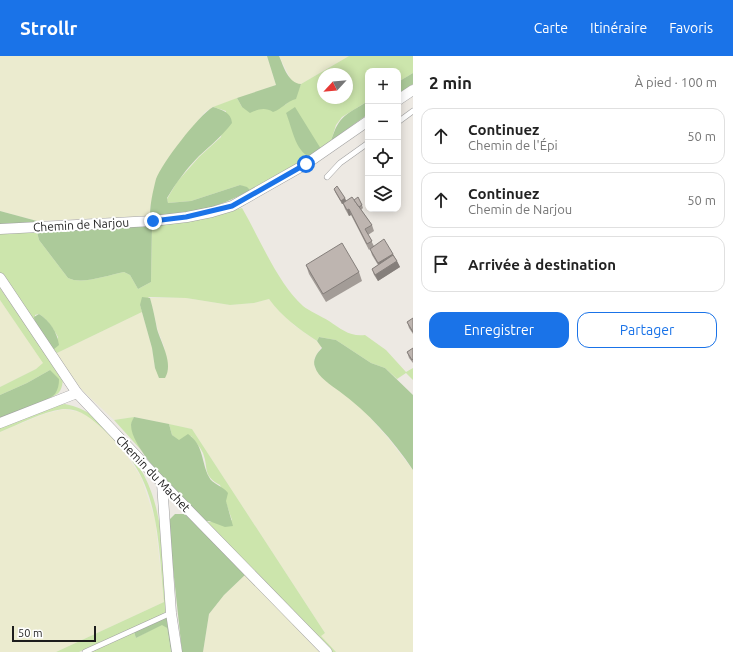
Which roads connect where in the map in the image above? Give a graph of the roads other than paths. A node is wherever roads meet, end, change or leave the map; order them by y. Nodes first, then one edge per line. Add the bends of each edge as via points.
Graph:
1 (413, 90) edge
2 (401, 98) edge
3 (413, 111) edge
4 (401, 120) edge
5 (365, 123) edge
6 (365, 145) edge
7 (327, 177) dead end
8 (0, 229) edge
9 (0, 278) edge
10 (77, 393) junction
11 (0, 423) edge
12 (162, 484) junction
13 (171, 613) junction
14 (85, 652) edge
15 (177, 652) edge
16 (327, 652) edge

1 - 2 street
3 - 4 lane
5 - 8 street, Chemin de Narjou via 306,164 232,206 212,212 166,220
6 - 7 lane via 340,163
9 - 10 street, Chemin du Machet
10 - 11 street
10 - 12 street, Chemin du Machet
12 - 13 street
12 - 16 street, Chemin du Machet
13 - 14 lane
13 - 15 street

